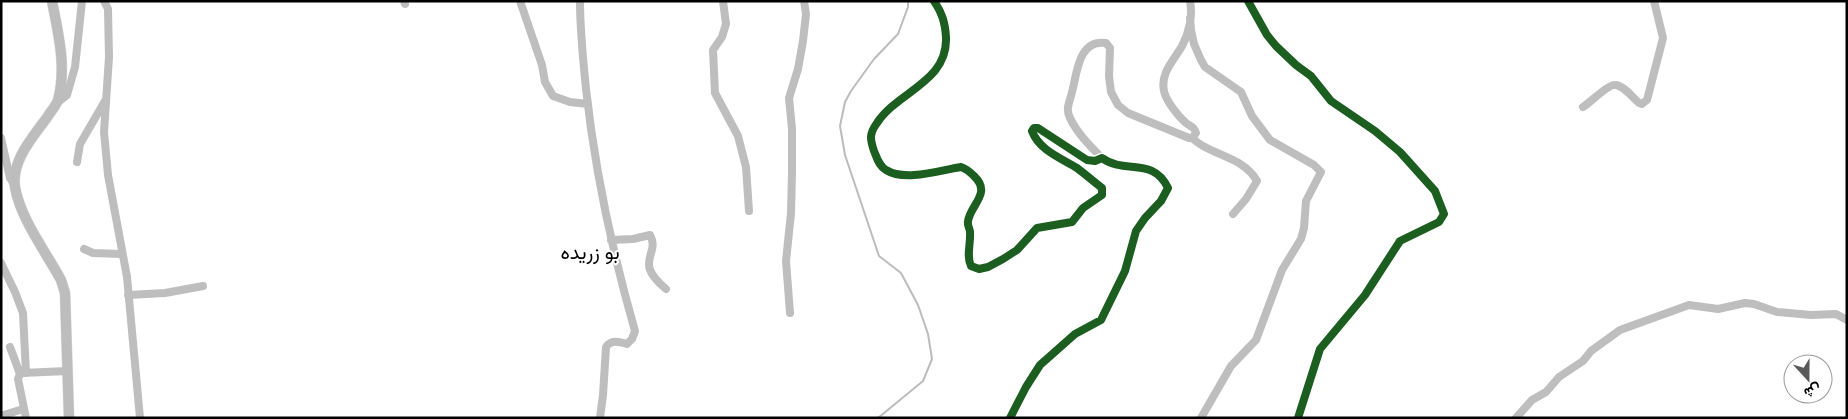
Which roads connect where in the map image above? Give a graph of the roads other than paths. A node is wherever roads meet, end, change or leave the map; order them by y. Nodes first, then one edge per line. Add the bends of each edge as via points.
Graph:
1 (52, 1) edge
2 (82, 1) edge
3 (104, 1) edge
4 (520, 1) edge
5 (580, 1) edge
6 (723, 1) edge
7 (804, 1) edge
8 (934, 1) edge
9 (1190, 1) edge
10 (1248, 1) edge
11 (1654, 1) edge
12 (1190, 18) junction
13 (106, 100) junction
14 (58, 102) junction
15 (588, 104) junction
16 (1583, 108) dead end
17 (1192, 138) junction
18 (2, 144) edge
19 (1102, 158) junction
20 (77, 162) dead end
21 (15, 186) junction
22 (749, 212) dead end
23 (1233, 214) dead end
24 (611, 240) junction
25 (84, 249) dead end
26 (122, 254) junction
27 (1, 264) edge
28 (203, 286) dead end
29 (666, 289) dead end
30 (128, 295) junction
31 (790, 314) dead end
32 (1847, 320) edge
33 (10, 347) dead end
34 (67, 372) junction
35 (23, 373) junction
36 (23, 409) junction
37 (1, 416) edge
38 (26, 418) edge
39 (69, 418) edge
40 (140, 418) edge
41 (600, 418) edge
42 (1010, 418) edge
43 (1201, 418) edge
44 (1298, 418) edge
45 (1516, 418) edge

1 - 14 main road via 61,52
2 - 14 street via 76,67 67,95
3 - 13 street via 108,9
4 - 15 street via 545,82 553,96
5 - 15 street
6 - 22 street via 726,24 713,50 715,94 738,136 746,167
7 - 31 street via 806,14 802,51 789,98 792,164 786,261
8 - 19 street via 946,29 944,56 926,81 884,114 871,133 870,141 877,160 886,170 911,176 961,167 976,178 981,193 968,222 968,261 971,266 978,269 988,267 1003,259 1017,250 1037,228 1072,222 1083,208 1102,195 1102,188 1047,151 1034,136 1034,128 1087,160
9 - 12 street
10 - 44 street via 1276,46 1311,76 1331,101 1400,152 1435,191 1444,214 1439,222 1400,242 1365,295 1320,349
11 - 16 street via 1662,38 1647,100 1639,103 1614,85
12 - 17 street via 1183,45 1165,73 1164,91 1175,110 1195,130
12 - 43 street via 1194,44 1205,67 1241,92 1252,116 1270,140 1321,172 1306,201 1301,239 1282,270 1256,340 1231,366
13 - 20 street via 80,144
13 - 26 street via 104,132 108,175
14 - 21 main road via 23,152 16,170
15 - 24 street
17 - 19 street via 1128,114 1118,105 1111,92 1110,48 1102,42 1085,51 1077,65 1067,108 1070,119 1083,138
17 - 23 street via 1254,175 1257,181
18 - 21 street
19 - 42 street via 1109,163 1146,167 1164,178 1168,188 1136,231 1125,271 1101,320 1075,334 1040,365
21 - 34 main road via 20,204 65,292
24 - 29 street via 650,235 652,246 648,266
24 - 41 street via 635,331 627,344 616,341 606,347
25 - 26 street
26 - 30 street
27 - 35 street via 23,313
28 - 30 street
30 - 40 street
32 - 45 street via 1831,313 1777,312 1754,304 1713,310 1689,305 1620,330 1559,377
33 - 35 street
34 - 35 street
34 - 39 main road
35 - 36 street via 18,379
36 - 37 street
36 - 38 street

